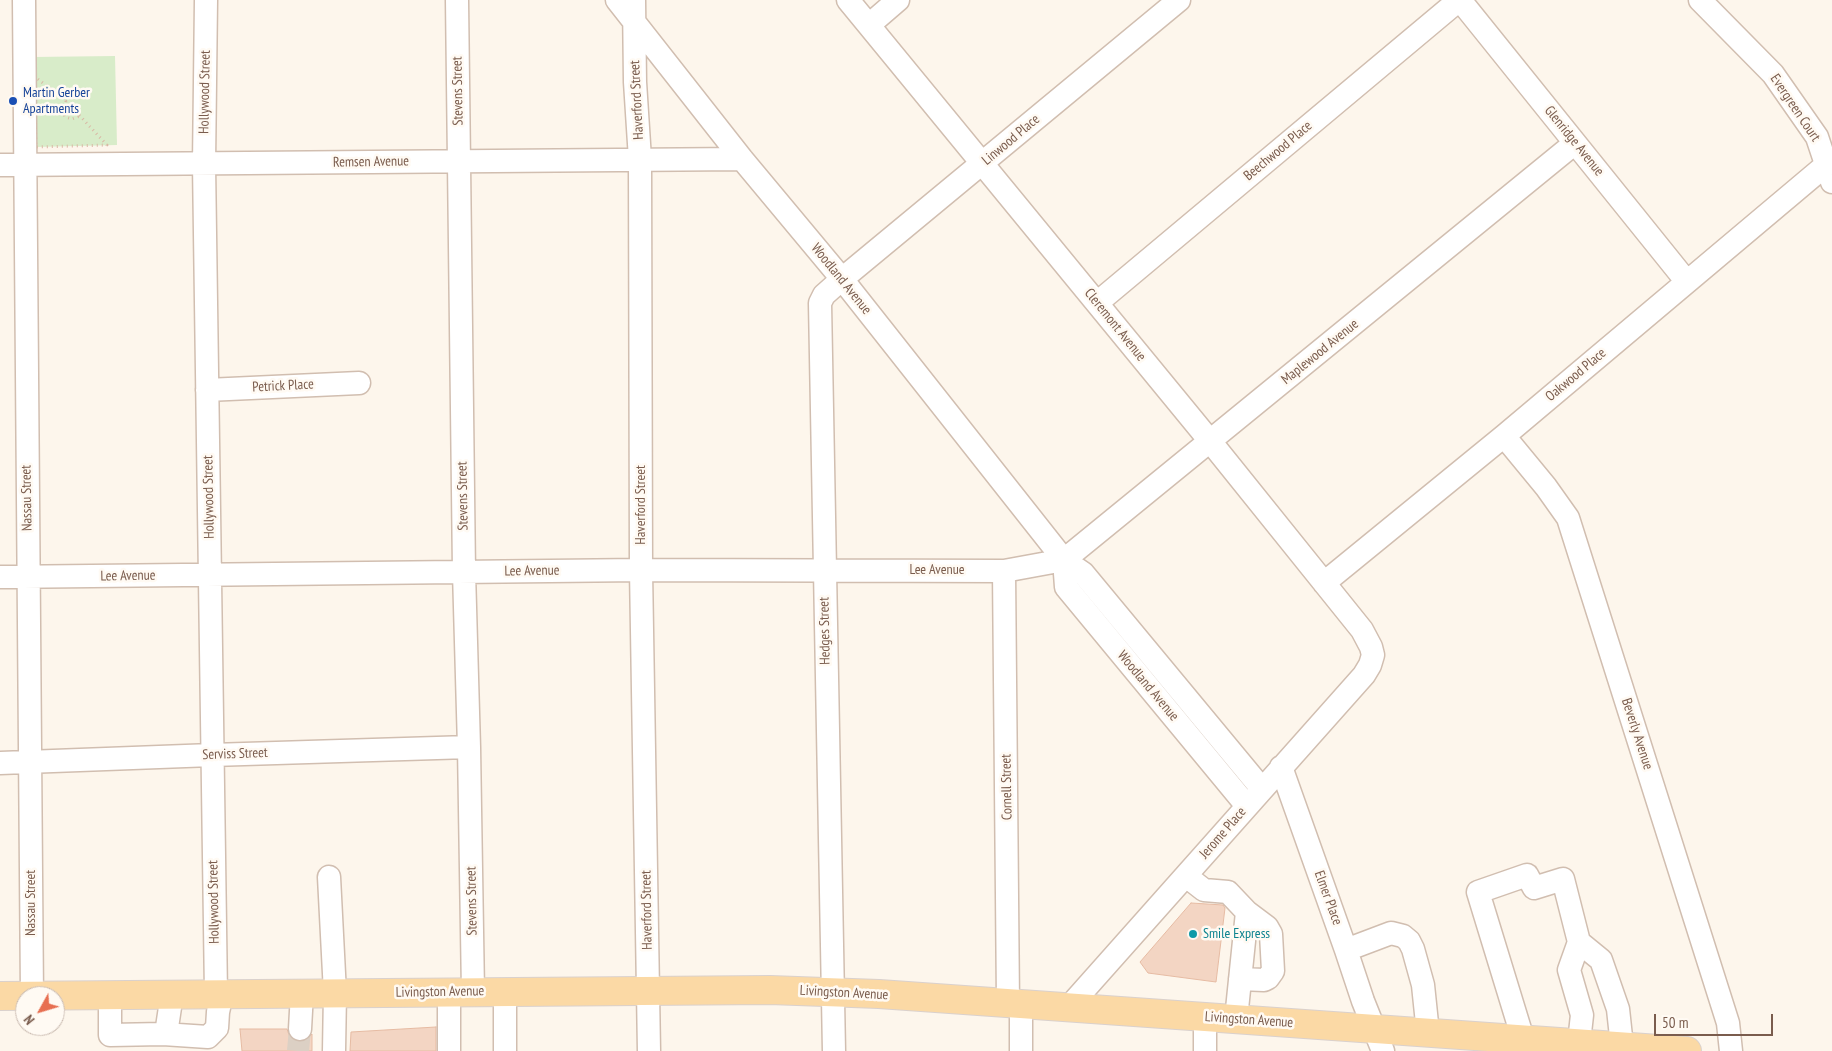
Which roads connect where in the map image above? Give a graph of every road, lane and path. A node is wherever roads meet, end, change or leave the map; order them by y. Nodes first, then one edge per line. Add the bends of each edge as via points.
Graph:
1 (24, 0) edge
2 (206, 0) edge
3 (457, 0) edge
4 (617, 0) edge
5 (848, 0) edge
6 (898, 0) edge
7 (1179, 0) edge
8 (1459, 0) edge
9 (1700, 0) edge
10 (634, 10) edge
11 (869, 25) junction
12 (66, 101) junction
13 (80, 116) junction
14 (1575, 143) junction
15 (640, 159) junction
16 (742, 159) junction
17 (459, 160) junction
18 (983, 163) junction
19 (0, 164) edge
20 (24, 164) junction
21 (204, 164) junction
22 (1829, 174) edge
23 (842, 279) junction
24 (1687, 282) junction
25 (1097, 303) junction
26 (359, 383) dead end
27 (207, 390) junction
28 (1504, 436) junction
29 (1210, 442) junction
30 (1064, 560) junction
31 (824, 569) junction
32 (641, 570) junction
33 (1004, 571) junction
34 (464, 572) junction
35 (210, 575) junction
36 (0, 577) edge
37 (28, 577) junction
38 (1324, 584) junction
39 (1373, 655) joint
40 (469, 747) junction
41 (212, 754) junction
42 (0, 763) edge
43 (30, 763) junction
44 (1281, 768) junction
45 (1262, 789) junction
46 (1247, 806) junction
47 (1186, 876) junction
48 (329, 877) dead end
49 (1246, 912) junction
50 (1579, 942) junction
51 (1346, 950) junction
52 (1240, 979) junction
53 (32, 986) edge
54 (648, 990) junction
55 (505, 991) junction
56 (461, 992) junction
57 (833, 992) junction
58 (302, 993) junction
59 (335, 993) junction
60 (172, 994) junction
61 (219, 994) junction
62 (110, 995) junction
63 (0, 996) edge
64 (15, 996) edge
65 (65, 996) edge
66 (1015, 1004) junction
67 (1068, 1008) junction
68 (1205, 1017) junction
69 (1236, 1020) junction
70 (300, 1029) tunnel mouth
71 (1428, 1033) junction
72 (166, 1034) junction
73 (1378, 1040) edge
74 (1523, 1040) junction
75 (1622, 1046) junction
76 (1578, 1047) edge
77 (334, 1051) edge
78 (449, 1051) edge
79 (505, 1051) edge
80 (649, 1051) edge
81 (834, 1051) edge
82 (1021, 1051) edge
83 (1205, 1051) edge
84 (1687, 1051) edge
85 (1731, 1051) edge

1 - 20 street, Nassau Street
2 - 21 street, Hollywood Street
3 - 17 street, Stevens Street
4 - 10 street, Woodland Avenue
5 - 11 street, Cleremont Avenue
6 - 11 street
7 - 18 street, Linwood Place
8 - 14 street, Glenridge Avenue
8 - 25 street, Beechwood Place
9 - 22 street, Evergreen Court via 1774,74 1817,137
10 - 15 street, Haverford Street
10 - 16 street, Woodland Avenue
11 - 18 street, Cleremont Avenue
12 - 13 path
12 - 13 path via 65,117
12 - 13 path via 34,76 36,147 107,145
14 - 24 street, Glenridge Avenue
14 - 29 street, Maplewood Avenue
15 - 16 street, Remsen Avenue
15 - 17 street, Remsen Avenue
15 - 32 street, Haverford Street
16 - 23 street, Woodland Avenue
17 - 21 street, Remsen Avenue
17 - 34 street, Stevens Street
18 - 23 street, Linwood Place
18 - 25 street, Cleremont Avenue
19 - 20 street, Remsen Avenue
20 - 21 street, Remsen Avenue
20 - 37 street, Nassau Street
21 - 27 street, Hollywood Street
22 - 24 street, Oakwood Place
23 - 30 street, Woodland Avenue
23 - 31 street, Hedges Street via 820,303
24 - 28 street, Oakwood Place
25 - 29 street, Cleremont Avenue
26 - 27 street, Petrick Place
27 - 35 street, Hollywood Street
28 - 38 street, Oakwood Place
28 - 85 street, Beverly Avenue via 1568,518 1728,1023
29 - 30 street, Maplewood Avenue
29 - 38 street, Cleremont Avenue
30 - 33 street, Lee Avenue
30 - 45 street, Woodland Avenue via 1083,573
30 - 46 street, Woodland Avenue via 1066,587
31 - 32 street, Lee Avenue
31 - 33 street, Lee Avenue
31 - 57 street, Hedges Street
32 - 34 street, Lee Avenue
32 - 54 street, Haverford Street
33 - 66 street, Cornell Street
34 - 35 street, Lee Avenue
34 - 40 street, Stevens Street
35 - 37 street, Lee Avenue
35 - 41 street, Hollywood Street
36 - 37 street, Lee Avenue
37 - 43 street, Nassau Street
38 - 39 street, Cleremont Avenue via 1362,630
39 - 44 street, Jerome Place via 1364,674
40 - 41 street, Serviss Street
40 - 56 street, Stevens Street
41 - 43 street, Serviss Street
41 - 61 street, Hollywood Street
42 - 43 street, Serviss Street
43 - 53 street, Nassau Street
44 - 45 street, Jerome Place
44 - 51 street, Elmer Place
45 - 46 street, Jerome Place
46 - 47 street, Jerome Place
47 - 49 street via 1204,890 1228,892
47 - 67 street, Jerome Place
48 - 59 street
49 - 52 street
49 - 52 street via 1271,934 1272,970 1264,980
50 - 74 street via 1563,879 1534,888 1527,875 1478,892
50 - 75 street via 1601,960 1618,1009
50 - 76 street via 1569,970 1582,1015
51 - 71 street via 1391,933 1403,936 1413,949 1423,985
51 - 73 street, Elmer Place
52 - 69 street
54 - 55 main road, Livingston Avenue
54 - 57 main road, Livingston Avenue
54 - 80 street, Haverford Street
55 - 56 main road, Livingston Avenue
55 - 79 street
56 - 59 main road, Livingston Avenue
56 - 78 street, Stevens Street
57 - 66 main road, Livingston Avenue
57 - 81 street, Hedges Street
58 - 59 main road, Livingston Avenue
58 - 61 main road, Livingston Avenue
58 - 70 street
59 - 77 street
60 - 61 main road, Livingston Avenue
60 - 62 main road, Livingston Avenue
60 - 72 street
61 - 72 street, Hollywood Street via 217,1028 208,1037
62 - 65 main road, Livingston Avenue
62 - 72 street, Hollywood Street via 110,1035
63 - 64 main road, Livingston Avenue
66 - 67 main road, Livingston Avenue
66 - 82 street, Cornell Street
67 - 68 main road, Livingston Avenue
68 - 69 main road, Livingston Avenue
68 - 83 street
69 - 73 main road, Livingston Avenue
71 - 73 main road, Livingston Avenue
71 - 74 main road, Livingston Avenue
74 - 76 main road, Livingston Avenue
75 - 76 main road, Livingston Avenue
75 - 84 main road, Livingston Avenue

